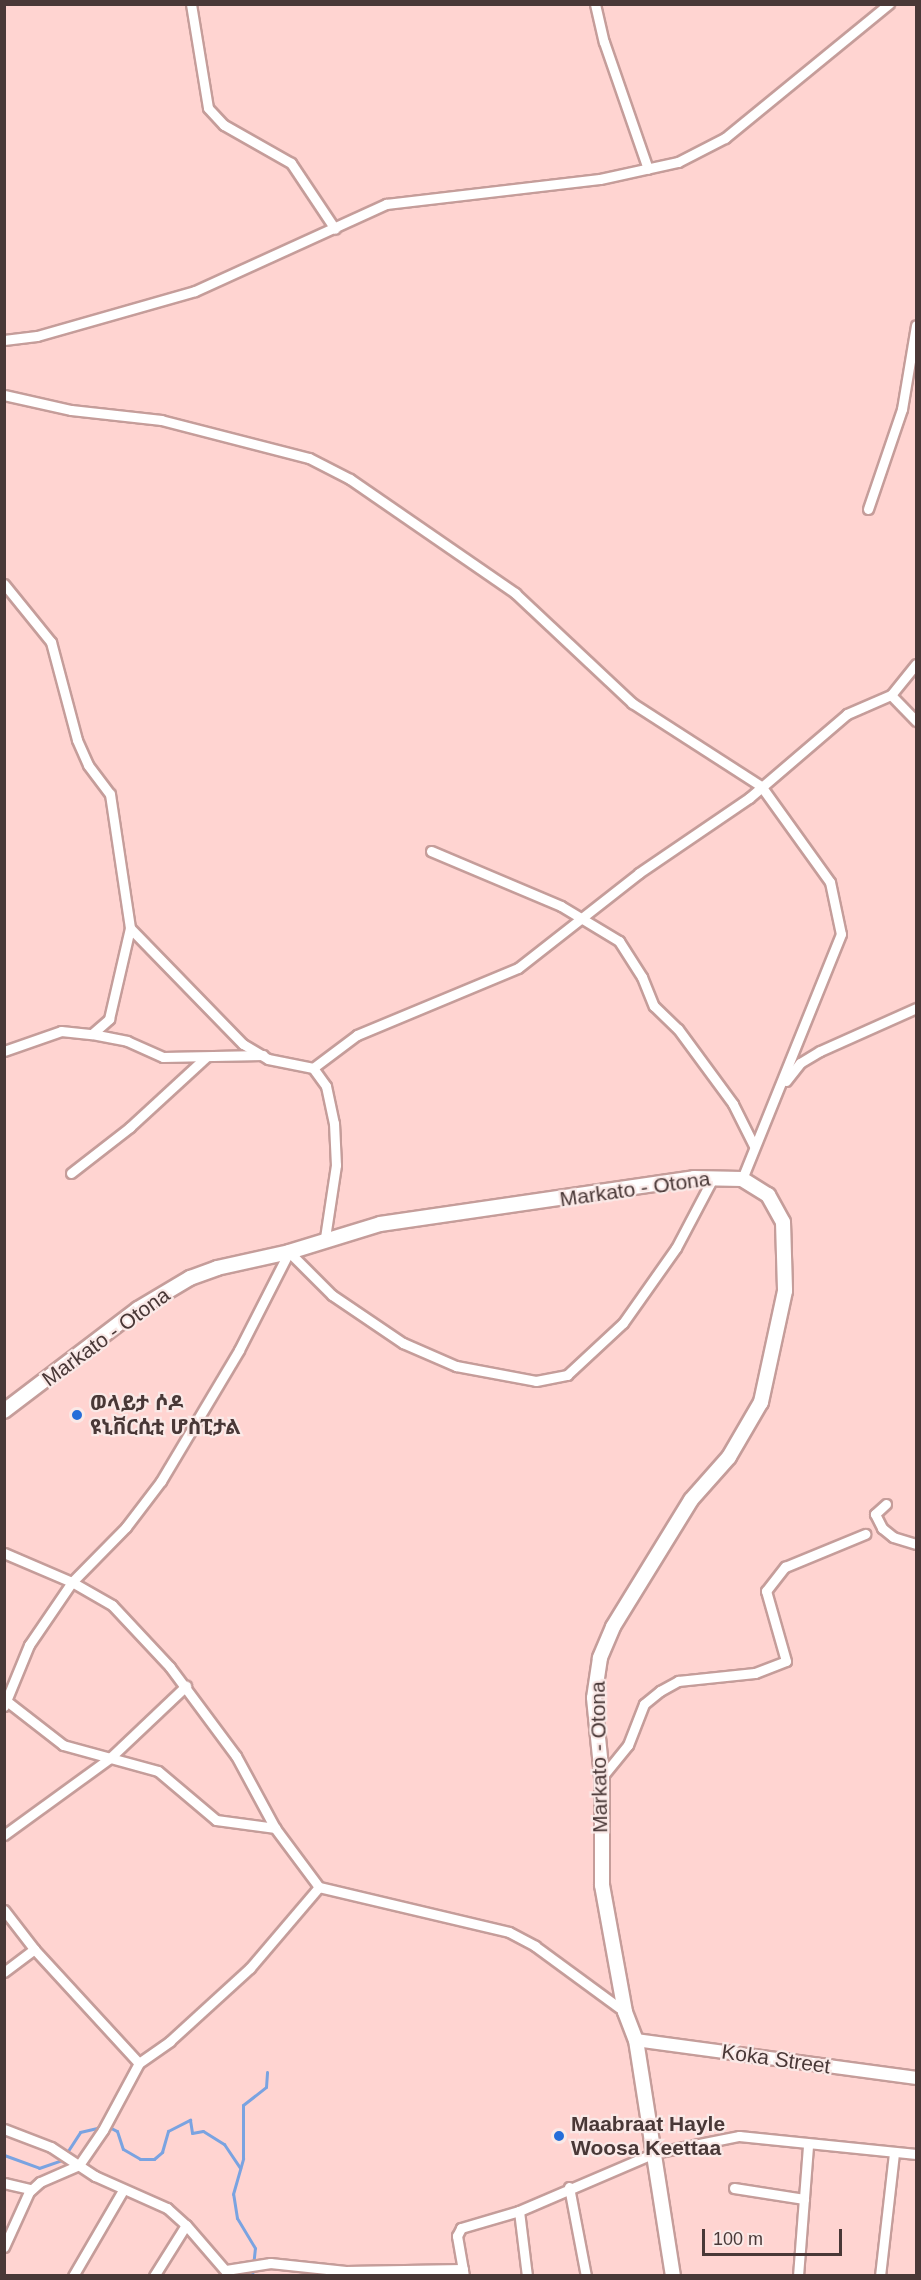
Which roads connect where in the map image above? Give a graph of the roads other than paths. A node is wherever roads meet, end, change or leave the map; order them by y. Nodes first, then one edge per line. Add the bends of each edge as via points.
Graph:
1 (191, 4) edge
2 (595, 4) edge
3 (890, 4) edge
4 (648, 169) junction
5 (335, 229) junction
6 (916, 325) edge
7 (4, 340) edge
8 (4, 395) edge
9 (868, 509) dead end
10 (4, 584) edge
11 (916, 664) edge
12 (891, 695) junction
13 (916, 721) edge
14 (761, 786) junction
15 (431, 851) dead end
16 (585, 919) junction
17 (130, 928) junction
18 (916, 1008) edge
19 (92, 1034) junction
20 (4, 1051) edge
21 (263, 1055) junction
22 (205, 1058) junction
23 (313, 1068) junction
24 (781, 1087) junction
25 (754, 1146) junction
26 (71, 1173) dead end
27 (714, 1176) junction
28 (742, 1179) junction
29 (325, 1238) junction
30 (289, 1252) junction
31 (4, 1411) edge
32 (886, 1504) dead end
33 (865, 1534) dead end
34 (916, 1544) edge
35 (4, 1553) edge
36 (72, 1582) junction
37 (186, 1686) junction
38 (6, 1702) edge
39 (110, 1758) junction
40 (602, 1777) junction
41 (275, 1828) junction
42 (4, 1835) edge
43 (319, 1887) junction
44 (4, 1910) edge
45 (34, 1949) junction
46 (4, 1972) edge
47 (625, 2012) junction
48 (636, 2040) junction
49 (139, 2063) junction
50 (916, 2078) edge
51 (4, 2129) edge
52 (808, 2146) junction
53 (654, 2153) junction
54 (894, 2153) junction
55 (916, 2154) edge
56 (70, 2159) junction
57 (4, 2183) edge
58 (569, 2187) junction
59 (734, 2188) dead end
60 (31, 2189) junction
61 (123, 2190) junction
62 (804, 2199) junction
63 (519, 2211) junction
64 (186, 2225) junction
65 (4, 2247) edge
66 (464, 2272) edge
67 (228, 2273) edge
68 (73, 2276) edge
69 (154, 2276) edge
70 (528, 2276) edge
71 (586, 2276) edge
72 (673, 2276) edge
73 (798, 2276) edge
74 (880, 2276) edge

1 - 5 street via 208,108 224,125 291,162
2 - 4 street via 604,42
3 - 4 street via 725,138 678,162
4 - 5 street via 386,204
5 - 7 street via 195,291 37,336
6 - 9 street via 903,409
8 - 14 street via 71,410 161,420 309,458 350,479 515,593 632,703
10 - 17 street via 51,642 77,740 88,765 110,794
11 - 12 street
12 - 13 street
12 - 14 street via 847,714
14 - 16 street via 639,873
14 - 24 street via 830,882 841,934
15 - 16 street
16 - 23 street via 518,968 357,1035
16 - 25 street via 619,941 642,977 654,1006 678,1029 733,1104
17 - 19 street via 109,1019
17 - 21 street via 210,1014 243,1044
18 - 24 street via 820,1051 800,1063
19 - 20 street via 61,1030
19 - 22 street via 127,1041 163,1057
21 - 22 street
21 - 23 street
22 - 26 street via 130,1127
23 - 29 street via 326,1086 334,1123 336,1165
24 - 25 street
25 - 28 street
27 - 28 main road, Markato - Otona
27 - 29 main road, Markato - Otona via 380,1224
27 - 30 street via 676,1248 623,1323 567,1375 536,1381 456,1366 403,1343 332,1295
28 - 40 main road, Markato - Otona via 768,1195 783,1222 785,1291 761,1402 729,1458 691,1500 613,1627 600,1658 594,1698
29 - 30 main road, Markato - Otona
30 - 31 main road, Markato - Otona via 190,1278 138,1309
30 - 36 street via 239,1350 162,1481 126,1527
32 - 34 street via 875,1514 882,1528 893,1537
33 - 40 street via 785,1567 766,1591 786,1661 755,1673 678,1681 660,1691 644,1704 628,1745
35 - 36 street
36 - 37 street via 112,1605
36 - 38 street via 29,1645
37 - 39 street
37 - 41 street via 236,1755
38 - 39 street via 63,1745
39 - 41 street via 158,1771 216,1820
39 - 42 street
40 - 47 main road, Markato - Otona via 602,1885
41 - 43 street
43 - 47 street via 509,1932 536,1946
43 - 49 street via 250,1968 170,2041
44 - 45 street
45 - 46 street
45 - 49 street
47 - 48 main road, Markato - Otona
48 - 50 main road, Koka Street
48 - 53 main road, Markato - Otona
49 - 56 street via 104,2130
51 - 56 street
52 - 53 street via 739,2136
52 - 54 street
52 - 62 street
53 - 58 street
53 - 72 main road, Markato - Otona
54 - 55 street
54 - 74 street
56 - 60 street
56 - 61 street
57 - 60 street
58 - 63 street
58 - 71 street
59 - 62 street
60 - 65 street
61 - 64 street via 167,2208
61 - 68 street
62 - 73 street
63 - 66 street via 458,2231
63 - 70 street
64 - 67 street
64 - 69 street
66 - 67 street via 260,2265

